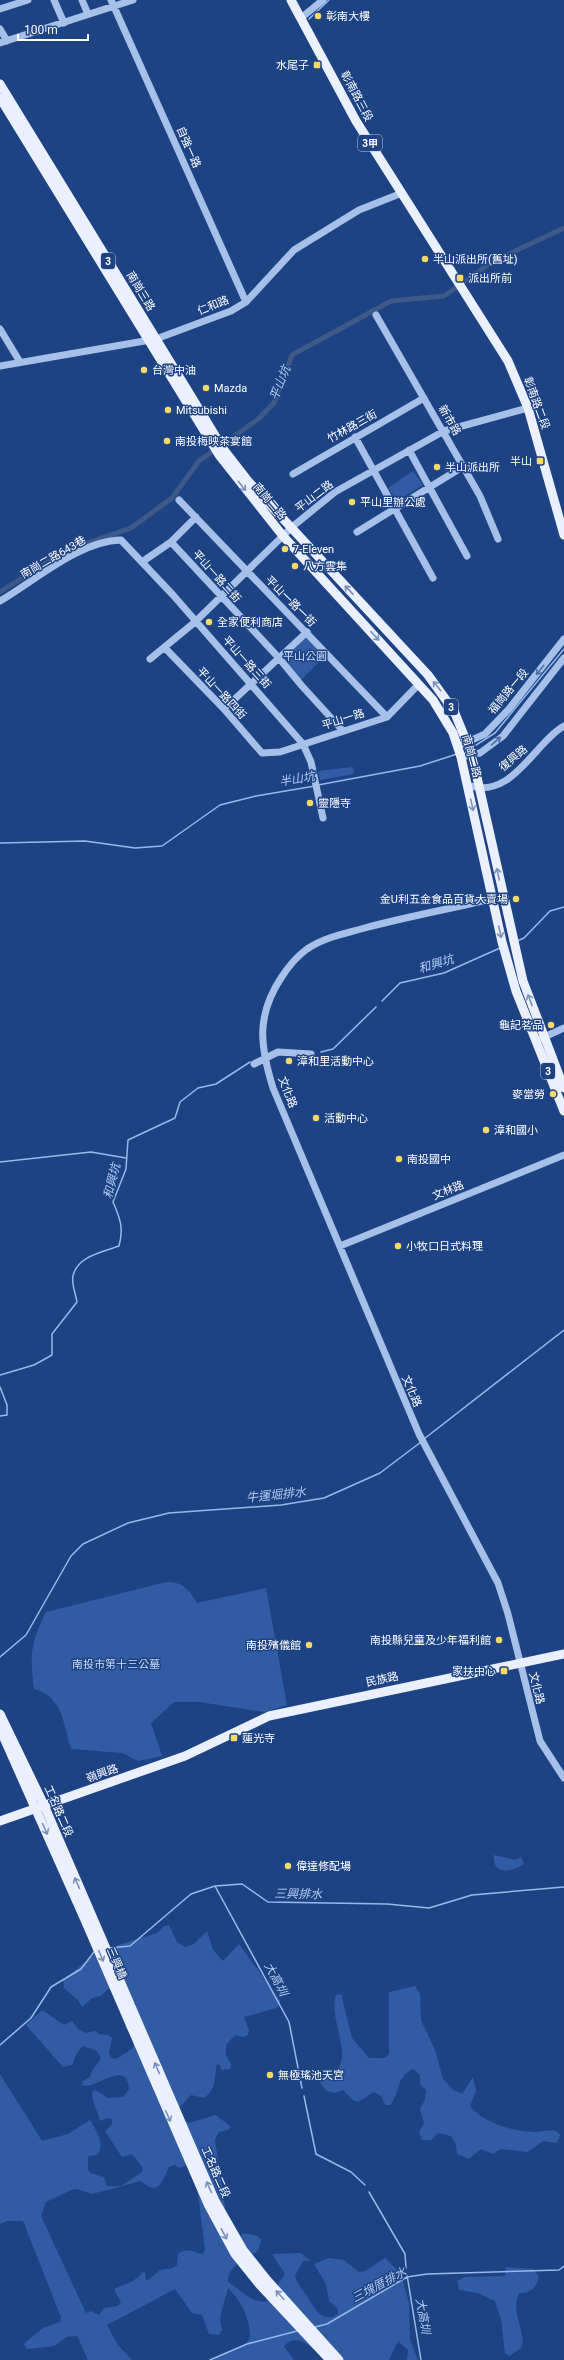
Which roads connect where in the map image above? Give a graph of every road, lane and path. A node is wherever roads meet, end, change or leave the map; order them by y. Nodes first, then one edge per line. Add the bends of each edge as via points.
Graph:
1 (28, 0) edge
2 (54, 0) edge
3 (82, 0) edge
4 (133, 0) edge
5 (292, 0) edge
6 (323, 0) edge
7 (112, 3) edge
8 (0, 8) edge
9 (88, 14) junction
10 (301, 18) junction
11 (64, 23) junction
12 (0, 29) edge
13 (3, 42) edge
14 (0, 84) edge
15 (0, 98) edge
16 (402, 193) junction
17 (463, 291) joint
18 (246, 302) junction
19 (376, 315) dead end
20 (0, 329) edge
21 (152, 340) junction
22 (20, 362) junction
23 (0, 366) edge
24 (424, 398) junction
25 (528, 408) junction
26 (444, 431) junction
27 (355, 437) junction
28 (409, 450) junction
29 (221, 452) junction
30 (464, 466) junction
31 (373, 471) junction
32 (293, 474) dead end
33 (430, 487) junction
34 (179, 500) dead end
35 (393, 510) junction
36 (196, 518) junction
37 (292, 527) junction
38 (357, 532) dead end
39 (564, 535) edge
40 (283, 536) junction
41 (498, 539) dead end
42 (121, 540) joint
43 (171, 542) junction
44 (467, 556) dead end
45 (142, 562) junction
46 (246, 572) junction
47 (432, 578) dead end
48 (221, 598) junction
49 (0, 601) edge
50 (196, 622) junction
51 (307, 632) junction
52 (564, 639) edge
53 (165, 648) junction
54 (278, 657) junction
55 (564, 658) edge
56 (150, 659) dead end
57 (251, 682) junction
58 (419, 684) junction
59 (224, 709) junction
60 (386, 717) junction
61 (564, 726) edge
62 (343, 731) junction
63 (468, 742) junction
64 (304, 744) junction
65 (458, 746) junction
66 (262, 754) joint
67 (472, 756) junction
68 (461, 757) junction
69 (467, 785) junction
70 (479, 790) junction
71 (323, 818) dead end
72 (503, 896) junction
73 (493, 899) junction
74 (564, 1028) edge
75 (540, 1039) junction
76 (311, 1054) dead end
77 (266, 1059) junction
78 (254, 1064) dead end
79 (564, 1088) edge
80 (564, 1111) edge
81 (564, 1154) edge
82 (340, 1246) junction
83 (564, 1654) edge
84 (520, 1662) junction
85 (0, 1714) edge
86 (0, 1729) edge
87 (211, 1744) joint
88 (564, 1778) edge
89 (39, 1807) junction
90 (0, 1821) edge
91 (89, 1919) joint
92 (130, 2014) joint
93 (312, 2336) junction
94 (330, 2360) edge
95 (339, 2360) edge

1 - 8 street
2 - 11 street
3 - 9 street
4 - 7 street
5 - 10 main road, 彰南路三段 / 3甲
6 - 10 street
7 - 9 street
7 - 18 street, 自強一路
9 - 11 street
10 - 16 main road, 彰南路三段 / 3甲 via 356,121
11 - 13 street
12 - 13 street
14 - 21 main road, 南崗三路 / 3
15 - 21 main road, 南崗三路 / 3
16 - 17 main road, 彰南路三段 / 3甲
16 - 18 street, 仁和路 via 359,210 294,250
17 - 25 main road, 彰南路二段 / 3甲 via 508,361
18 - 21 street, 仁和路
19 - 24 street, 新市路
20 - 22 street
21 - 22 street, 仁和路
21 - 29 main road, 南崗三路 / 3
22 - 23 street, 仁和路
24 - 26 street, 新市路
24 - 27 street, 竹林路三街
25 - 26 street, 平山二路
25 - 39 main road, 彰南路二段 / 3甲
26 - 28 street, 平山二路
26 - 30 street, 新市路
27 - 31 street
27 - 32 street, 竹林路三街
28 - 31 street, 平山二路
28 - 33 street
29 - 37 main road, 南崗二路 / 3
29 -> 40 main road, 南崗二路 / 3
30 - 33 street
30 - 41 street, 新市路 via 485,506
31 - 35 street
31 - 37 street, 平山二路 via 335,492
33 - 35 street
33 - 44 street
34 - 36 street, 平山一路一街
35 - 38 street
35 - 47 street
36 - 43 street
36 - 46 street, 平山一路一街
37 - 40 street, 平山二路
63 -> 37 main road, 南崗二路 / 3 via 454,711 437,686
40 - 46 street, 平山二路
40 -> 58 main road, 南崗二路 / 3
42 - 45 street, 平山一路三街
42 - 49 street, 南崗二路643巷 via 109,540 86,548
43 - 45 street
43 - 48 street, 平山一路二街
45 - 50 street, 平山一路三街
46 - 48 street, 平山二路
46 - 51 street, 平山一路一街
48 - 50 street, 平山二路
48 - 54 street, 平山一路二街
50 - 53 street, 平山二路
50 - 57 street, 平山一路三街
51 - 54 street
51 - 60 street, 平山一路一街
52 -> 63 street, 福崗路一段 via 509,709 485,734
53 - 56 street, 平山二路
53 - 59 street, 平山一路四街
54 - 57 street
54 - 62 street, 平山一路二街
67 -> 55 street, 福崗路一段 via 490,747 503,736
57 - 59 street
57 - 64 street, 平山一路三街
58 - 60 street, 平山一路
58 - 65 main road, 南崗二路 / 3 via 444,715
59 - 66 street, 平山一路四街
60 - 62 street, 平山一路
61 - 70 street, 復興路 via 519,770 505,780
62 - 64 street, 平山一路
63 - 65 street, 福崗路一段
63 - 67 main road, 南崗二路 / 3
64 - 66 street, 平山一路 via 280,752
64 - 71 street, 平山一路三街 via 311,762
65 - 68 main road, 南崗二路 / 3
67 - 68 street, 福崗路一段
67 - 70 main road, 南崗二路 / 3
68 - 69 main road, 南崗二路 / 3
69 - 70 street
69 -> 73 main road, 南崗二路 / 3
72 -> 70 main road, 南崗二路 / 3
72 - 73 street, 文化路
75 -> 72 main road, 南崗二路 / 3
73 -> 75 main road, 南崗二路 / 3 via 516,991
73 - 77 street, 文化路 via 381,923 323,941 308,949 288,967 268,1002 262,1029
74 - 75 street
75 - 79 main road, 南崗二路 / 3
75 - 80 main road, 南崗二路 / 3
76 - 77 street via 278,1052
77 - 78 street
77 - 82 street, 文化路 via 273,1088
81 - 82 street, 文林路
82 - 84 street, 文化路 via 419,1434 498,1584
83 - 84 main road, 民族路
84 - 87 main road, 民族路 via 285,1712 255,1721
84 - 88 street, 文化路 via 540,1741
85 - 89 main road, 工名路二段
86 - 89 main road, 工名路二段
87 - 89 main road, 嶺興路 via 185,1756
89 - 90 main road, 嶺興路
89 - 91 main road, 工名路二段
91 - 92 main road, 三興橋
92 - 93 main road, 工名路二段 via 208,2204 235,2254 259,2284
93 - 94 main road
93 - 95 main road

